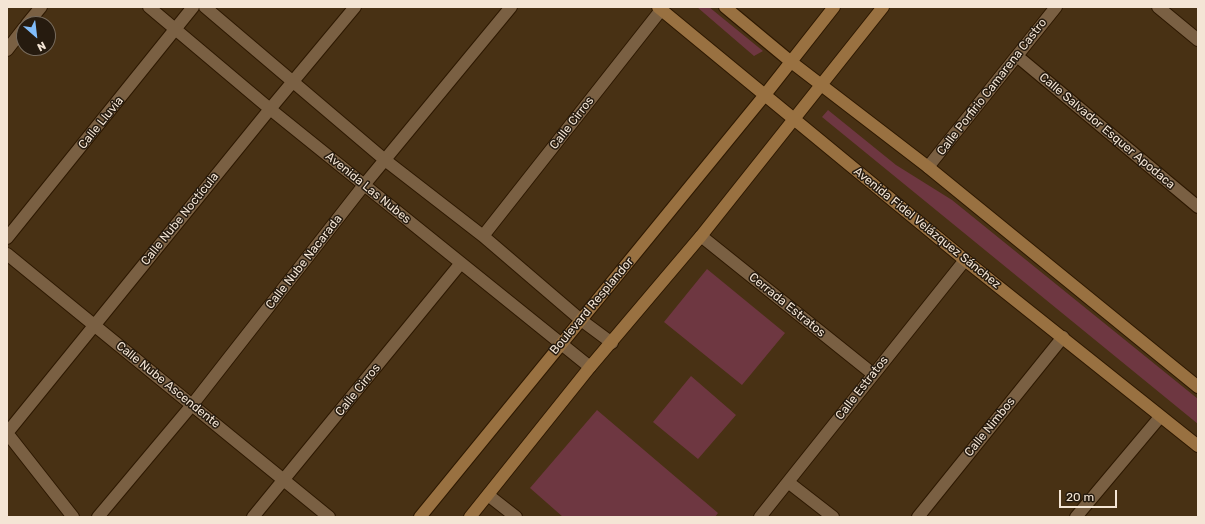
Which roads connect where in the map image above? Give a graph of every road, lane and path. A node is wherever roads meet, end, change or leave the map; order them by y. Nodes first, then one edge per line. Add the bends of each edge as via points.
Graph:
1 (41, 7) edge
2 (149, 7) edge
3 (193, 7) edge
4 (205, 7) edge
5 (355, 7) edge
6 (511, 7) edge
7 (725, 7) edge
8 (834, 7) edge
9 (883, 7) edge
10 (1056, 7) edge
11 (1158, 7) edge
12 (660, 8) edge
13 (34, 16) edge
14 (176, 30) junction
15 (16, 38) edge
16 (1198, 40) edge
17 (7, 50) edge
18 (1017, 56) junction
19 (790, 61) junction
20 (293, 82) junction
21 (821, 85) junction
22 (764, 96) junction
23 (270, 109) junction
24 (794, 119) junction
25 (385, 160) junction
26 (928, 168) junction
27 (364, 185) junction
28 (1198, 207) edge
29 (483, 236) junction
30 (701, 236) junction
31 (7, 238) edge
32 (7, 254) edge
33 (965, 260) junction
34 (461, 262) junction
35 (581, 320) junction
36 (95, 325) junction
37 (1063, 338) junction
38 (612, 343) junction
39 (560, 345) junction
40 (590, 367) junction
41 (873, 374) junction
42 (1198, 387) edge
43 (192, 405) junction
44 (1160, 417) junction
45 (7, 433) edge
46 (1198, 446) edge
47 (285, 480) junction
48 (788, 482) junction
49 (488, 495) junction
50 (765, 515) edge
51 (73, 517) edge
52 (98, 517) edge
53 (253, 517) edge
54 (329, 517) edge
55 (420, 517) edge
56 (470, 517) edge
57 (516, 517) edge
58 (833, 517) edge
59 (918, 517) edge
60 (1076, 517) edge

1 - 13 street
2 - 14 street, Avenida Las Nubes
3 - 14 street, Calle Lluvia
4 - 20 street
5 - 20 street, Calle Nube Noctícula
6 - 25 street, Calle Nube Nacarada
7 - 19 main road
8 - 19 main road, Boulevard Resplandor
9 - 21 main road
10 - 18 street, Calle Porfirio Camarena Castro
11 - 16 street
12 - 22 main road, Avenida Fidel Velázquez Sánchez
12 - 29 street, Calle Cirros
14 - 23 street, Avenida Las Nubes
14 - 31 street, Calle Lluvia
15 - 17 street
18 - 26 street, Calle Porfirio Camarena Castro
18 - 28 street, Calle Salvador Esquer Apodaca
19 - 21 main road
19 - 22 main road, Boulevard Resplandor
20 - 23 street, Calle Nube Noctícula
20 - 25 street
21 - 24 main road
21 - 26 main road
22 - 24 main road, Avenida Fidel Velázquez Sánchez
22 - 35 main road, Boulevard Resplandor
23 - 27 street, Avenida Las Nubes
23 - 36 street, Calle Nube Noctícula
24 - 30 main road
24 - 33 main road, Avenida Fidel Velázquez Sánchez
25 - 27 street, Calle Nube Nacarada
25 - 29 street
26 - 42 main road
27 - 34 street, Avenida Las Nubes
27 - 43 street, Calle Nube Nacarada
29 - 35 street
30 - 38 main road
30 - 41 street, Cerrada Estratos
32 - 36 street, Calle Nube Ascendente
33 - 37 main road, Avenida Fidel Velázquez Sánchez
33 - 41 street, Calle Estratos
34 - 39 street, Avenida Las Nubes
34 - 47 street, Calle Cirros
35 - 38 street
35 - 39 main road, Boulevard Resplandor
36 - 43 street, Calle Nube Ascendente
36 - 45 street, Calle Nube Noctícula
37 - 44 main road, Avenida Fidel Velázquez Sánchez
37 - 59 street, Calle Nimbos
38 - 40 main road
39 - 40 street, Avenida Las Nubes
39 - 55 main road, Boulevard Resplandor
40 - 49 main road
41 - 48 street, Calle Estratos
43 - 47 street, Calle Nube Ascendente
43 - 52 street, Calle Nube Nacarada
44 - 46 main road, Avenida Fidel Velázquez Sánchez
44 - 60 street
45 - 51 street
47 - 53 street, Calle Cirros
47 - 54 street, Calle Nube Ascendente
48 - 50 street, Calle Estratos
48 - 58 street
49 - 56 main road
49 - 57 street

